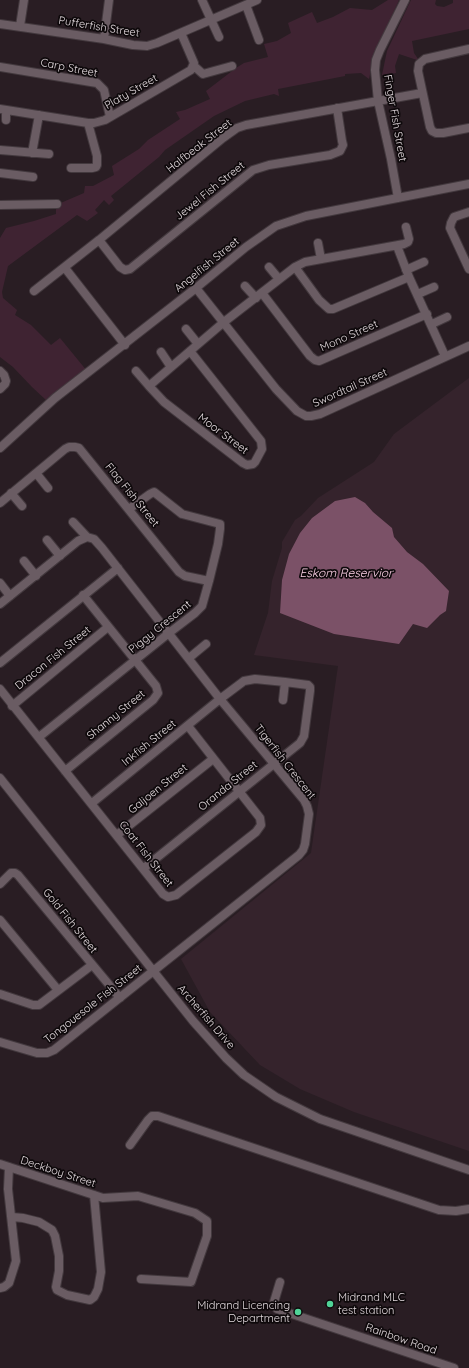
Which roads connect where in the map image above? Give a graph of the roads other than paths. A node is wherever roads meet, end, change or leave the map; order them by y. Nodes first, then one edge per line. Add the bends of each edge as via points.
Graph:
1 (24, 0) edge
2 (109, 0) edge
3 (202, 0) edge
4 (405, 0) edge
5 (251, 2) edge
6 (212, 20) junction
7 (0, 24) edge
8 (20, 26) junction
9 (181, 33) junction
10 (219, 37) dead end
11 (104, 39) junction
12 (259, 40) dead end
13 (469, 49) edge
14 (194, 66) junction
15 (232, 66) dead end
16 (0, 67) edge
17 (422, 93) junction
18 (378, 101) junction
19 (337, 108) junction
20 (3, 110) edge
21 (39, 115) junction
22 (110, 117) junction
23 (6, 120) dead end
24 (88, 123) junction
25 (469, 128) edge
26 (0, 150) edge
27 (32, 153) junction
28 (49, 154) dead end
29 (71, 168) dead end
30 (0, 173) edge
31 (33, 177) dead end
32 (469, 184) edge
33 (398, 198) junction
34 (57, 204) dead end
35 (0, 205) edge
36 (469, 212) edge
37 (406, 227) dead end
38 (99, 240) junction
39 (318, 243) dead end
40 (397, 246) junction
41 (469, 248) edge
42 (460, 250) junction
43 (321, 259) junction
44 (424, 262) dead end
45 (295, 267) junction
46 (65, 268) junction
47 (269, 268) dead end
48 (469, 269) edge
49 (408, 273) junction
50 (279, 279) junction
51 (245, 286) dead end
52 (434, 287) dead end
53 (196, 288) junction
54 (34, 291) dead end
55 (418, 294) junction
56 (259, 295) junction
57 (427, 314) junction
58 (446, 317) dead end
59 (224, 322) junction
60 (432, 324) junction
61 (186, 329) dead end
62 (198, 344) junction
63 (125, 345) junction
64 (469, 346) edge
65 (190, 351) junction
66 (161, 352) dead end
67 (445, 356) junction
68 (172, 367) junction
69 (0, 371) edge
70 (136, 371) dead end
71 (149, 386) junction
72 (0, 389) edge
73 (0, 448) edge
74 (36, 473) junction
75 (48, 488) dead end
76 (11, 493) junction
77 (0, 503) edge
78 (22, 506) dead end
79 (129, 509) junction
80 (73, 522) dead end
81 (87, 537) junction
82 (47, 540) dead end
83 (60, 556) junction
84 (24, 561) dead end
85 (118, 568) junction
86 (36, 576) junction
87 (209, 581) junction
88 (0, 583) edge
89 (83, 594) junction
90 (10, 596) junction
91 (0, 604) edge
92 (108, 627) junction
93 (169, 633) junction
94 (206, 644) dead end
95 (189, 658) junction
96 (135, 661) junction
97 (0, 663) edge
98 (285, 682) junction
99 (0, 689) edge
100 (220, 698) junction
101 (283, 700) dead end
102 (12, 706) junction
103 (188, 726) junction
104 (39, 738) junction
105 (213, 759) junction
106 (274, 764) junction
107 (66, 771) junction
108 (0, 778) edge
109 (239, 792) junction
110 (92, 803) junction
111 (117, 836) junction
112 (144, 868) junction
113 (0, 884) edge
114 (0, 920) edge
115 (92, 965) junction
116 (153, 971) junction
117 (58, 990) junction
118 (0, 994) edge
119 (120, 998) junction
120 (0, 1042) edge
121 (130, 1145) dead end
122 (0, 1164) edge
123 (9, 1167) junction
124 (469, 1170) edge
125 (94, 1196) junction
126 (469, 1209) edge
127 (12, 1217) junction
128 (141, 1279) dead end
129 (280, 1282) dead end
130 (0, 1288) edge
131 (454, 1368) edge

1 - 8 street
2 - 11 street
3 - 6 street
4 - 18 street, Finger Fish Street via 376,60
5 - 6 street, Pufferfish Street
5 - 12 street
6 - 9 street, Pufferfish Street
6 - 10 street
7 - 8 street, Pufferfish Street
8 - 11 street, Pufferfish Street
9 - 11 street, Pufferfish Street via 143,46
9 - 14 street
13 - 17 street via 421,62 418,71
14 - 15 street via 203,74
14 - 22 street, Platy Street
16 - 22 street, Carp Street via 97,83 104,90
17 - 18 street, Halfbeak Street
17 - 25 street via 432,131 443,134
18 - 19 street, Halfbeak Street
18 - 33 street, Finger Fish Street
19 - 38 street, Halfbeak Street via 246,125 233,130
19 - 38 street, Jewel Fish Street via 342,141 340,151 253,170 130,269 120,267
20 - 21 street, Platy Street
20 - 23 street, Platy Street
21 - 24 street, Platy Street
21 - 27 street
22 - 24 street, Platy Street
24 - 29 street via 98,165 92,168
26 - 27 street
27 - 28 street
30 - 31 street
32 - 33 street, Angelfish Street
33 - 53 street, Angelfish Street via 306,216 281,224 256,239
34 - 35 street
36 - 42 street via 454,217 450,224
37 - 40 street via 409,240
38 - 46 street, Halfbeak Street
39 - 43 street
40 - 43 street
40 - 49 street
41 - 42 street
42 - 48 street
43 - 45 street
44 - 49 street
45 - 49 street via 319,300 329,309
45 - 50 street
46 - 54 street, Halfbeak Street
46 - 63 street
47 - 50 street
49 - 55 street
50 - 56 street
51 - 56 street
52 - 55 street
53 - 59 street, Swordtail Street
53 - 63 street, Angelfish Street
55 - 57 street
56 - 57 street, Mono Street via 313,359 319,361
56 - 59 street
57 - 60 street
58 - 60 street
59 - 62 street
59 - 67 street, Swordtail Street via 290,405 306,416 320,414
60 - 67 street
61 - 62 street
62 - 65 street
63 - 73 street, Angelfish Street via 55,398
64 - 67 street, Swordtail Street
65 - 68 street
65 - 71 street, Moor Street via 261,441 262,449 256,462 249,465 243,463 164,402
66 - 68 street
68 - 71 street
69 - 72 street via 6,381
70 - 71 street, Moor Street
74 - 75 street
74 - 76 street, Flag Fish Street
74 - 79 street, Flag Fish Street via 65,449 76,446
76 - 77 street, Flag Fish Street
76 - 78 street
79 - 87 street, Flag Fish Street via 179,572 185,576
79 - 87 street, Piggy Crescent via 154,492 182,514 219,524
80 - 81 street, Tigerfish Crescent
81 - 83 street
81 - 85 street, Tigerfish Crescent via 98,543
82 - 83 street
83 - 86 street
84 - 86 street
85 - 89 street
85 - 93 street, Tigerfish Crescent
86 - 90 street
87 - 93 street, Piggy Crescent via 199,610
88 - 90 street
89 - 92 street, Shanny Street
89 - 97 street
90 - 91 street
92 - 96 street, Shanny Street
92 - 102 street, Dracon Fish Street
93 - 95 street, Tigerfish Crescent
93 - 96 street, Piggy Crescent
94 - 95 street
95 - 100 street, Tigerfish Crescent
96 - 104 street, Piggy Crescent
96 - 107 street, Shanny Street via 156,686 157,696
98 - 100 street, Oranda Street via 250,679
98 - 101 street
98 - 106 street, Oranda Street via 308,685 310,691 303,738
99 - 102 street, Coat Fish Street
100 - 103 street, Inkfish Street
100 - 106 street, Tigerfish Crescent
102 - 104 street, Coat Fish Street
103 - 105 street, Coat Fish Street
103 - 110 street, Inkfish Street
104 - 107 street, Coat Fish Street
105 - 109 street, Coat Fish Street
105 - 111 street, Galjoen Street
106 - 109 street, Oranda Street
106 - 116 street, Tigerfish Crescent via 307,806 308,818 303,850
107 - 110 street, Coat Fish Street
108 - 116 street, Archerfish Drive
109 - 112 street, Oranda Street
109 - 112 street, Coat Fish Street via 261,820 260,828 256,832 174,897 164,896
110 - 111 street, Coat Fish Street
111 - 112 street, Coat Fish Street
113 - 115 street, Gold Fish Street via 11,873 17,874
114 - 117 street
115 - 117 street
115 - 119 street, Gold Fish Street
116 - 119 street, Tongouesole Fish Street
116 - 124 street, Archerfish Drive via 226,1058 267,1091 320,1119
117 - 118 street via 36,1006
119 - 120 street, Tongouesole Fish Street via 51,1051 37,1053
121 - 126 street via 148,1120 152,1116 158,1116 440,1210
122 - 123 street, Deckboy Street
123 - 125 street, Deckboy Street
123 - 127 street via 8,1189
125 - 127 street via 101,1272 98,1289 90,1300 58,1290 56,1286 59,1256 52,1230 39,1222
125 - 128 street, Deckboy Street via 110,1199 138,1196 195,1213 207,1221 208,1236 192,1282
127 - 130 street via 16,1261 9,1283
129 - 131 street, Rainbow Road via 274,1302 277,1309

